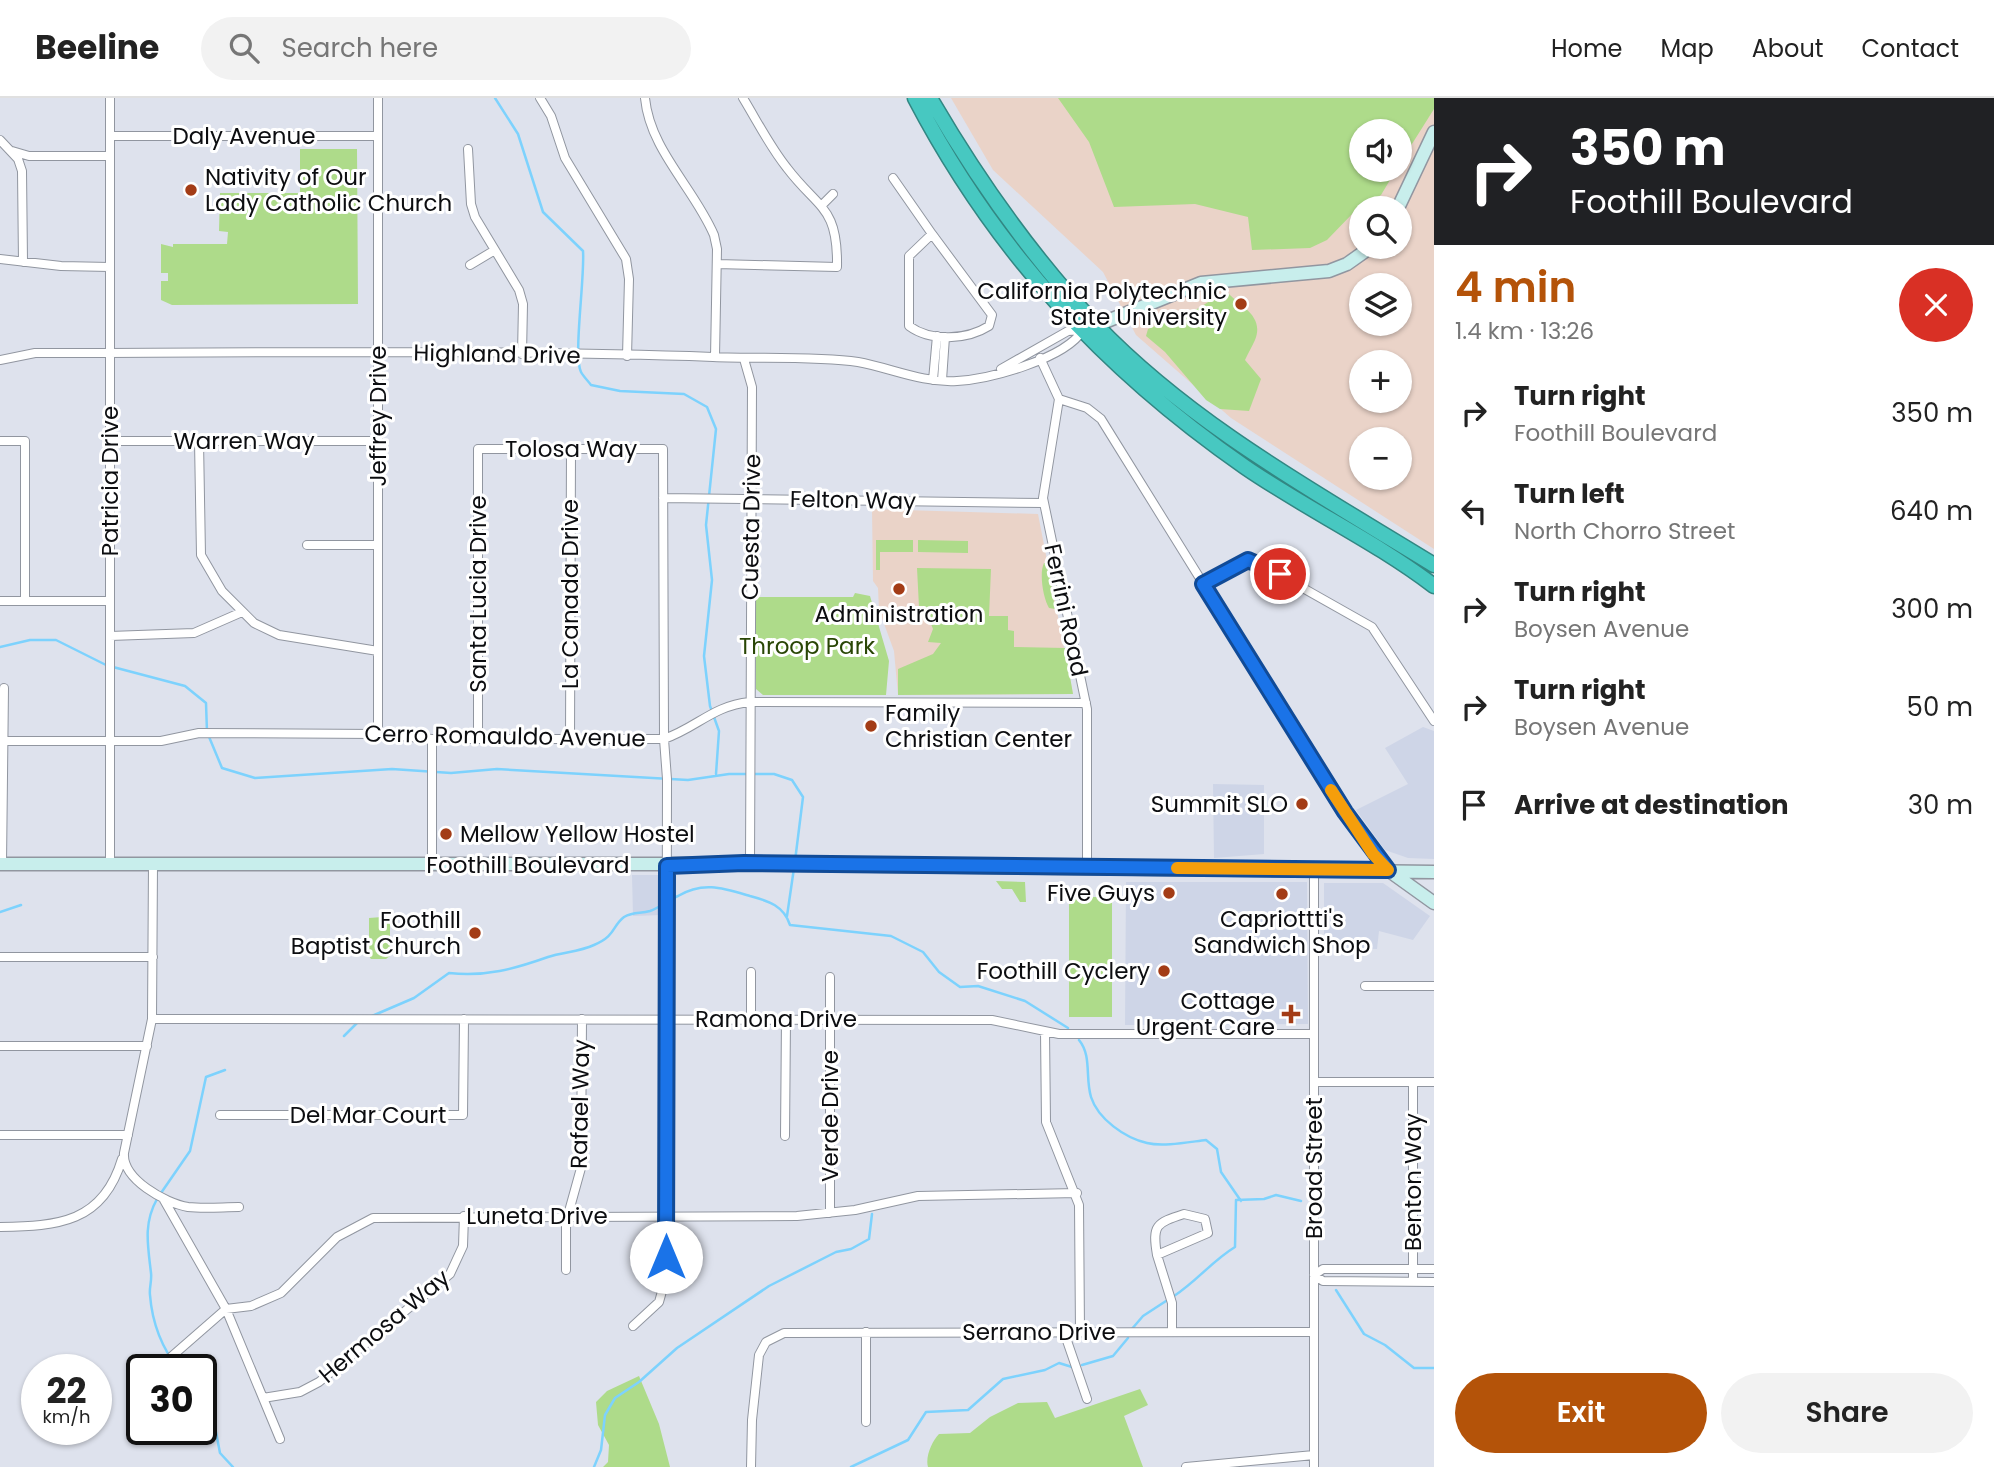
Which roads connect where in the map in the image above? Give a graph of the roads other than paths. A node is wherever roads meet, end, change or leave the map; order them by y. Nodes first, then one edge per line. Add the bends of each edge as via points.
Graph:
1 (110, 98) edge
2 (378, 98) edge
3 (540, 98) edge
4 (645, 98) edge
5 (743, 98) edge
6 (915, 98) edge
7 (930, 98) edge
8 (1434, 132) edge
9 (110, 135) junction
10 (378, 136) junction
11 (0, 140) edge
12 (9, 149) junction
13 (468, 149) dead end
14 (110, 156) junction
15 (893, 178) dead end
16 (833, 194) dead end
17 (1404, 196) edge
18 (822, 205) junction
19 (932, 234) junction
20 (495, 250) junction
21 (0, 259) edge
22 (1354, 259) edge
23 (23, 262) junction
24 (717, 264) junction
25 (470, 265) dead end
26 (110, 267) junction
27 (1090, 328) junction
28 (941, 337) junction
29 (110, 353) junction
30 (378, 354) junction
31 (522, 354) junction
32 (627, 356) junction
33 (715, 357) junction
34 (1041, 358) junction
35 (744, 359) junction
36 (0, 360) edge
37 (991, 374) junction
38 (938, 380) junction
39 (1059, 399) junction
40 (110, 440) junction
41 (199, 440) junction
42 (0, 441) edge
43 (378, 441) junction
44 (478, 449) joint
45 (570, 449) junction
46 (663, 498) junction
47 (751, 499) junction
48 (1044, 503) junction
49 (307, 545) dead end
50 (378, 545) junction
51 (1434, 565) edge
52 (1203, 584) junction
53 (1434, 586) edge
54 (0, 601) edge
55 (25, 601) junction
56 (110, 601) junction
57 (242, 612) junction
58 (110, 636) junction
59 (378, 651) junction
60 (4, 688) dead end
61 (750, 702) junction
62 (1086, 702) junction
63 (1434, 721) edge
64 (378, 734) junction
65 (663, 738) junction
66 (432, 739) junction
67 (478, 739) junction
68 (570, 740) junction
69 (1, 741) edge
70 (110, 743) junction
71 (1, 863) edge
72 (110, 864) junction
73 (153, 864) junction
74 (432, 864) junction
75 (750, 864) junction
76 (667, 866) junction
77 (1087, 867) junction
78 (1314, 869) junction
79 (1388, 870) junction
80 (1434, 872) edge
81 (1434, 903) edge
82 (0, 957) edge
83 (152, 957) junction
84 (751, 972) dead end
85 (830, 977) dead end
86 (1365, 986) dead end
87 (1434, 986) edge
88 (152, 1019) junction
89 (464, 1019) junction
90 (582, 1019) junction
91 (667, 1019) junction
92 (751, 1019) junction
93 (786, 1019) junction
94 (830, 1019) junction
95 (1045, 1032) junction
96 (1314, 1034) junction
97 (0, 1046) edge
98 (147, 1046) junction
99 (1314, 1082) junction
100 (1413, 1082) junction
101 (1434, 1082) edge
102 (219, 1115) dead end
103 (0, 1135) edge
104 (128, 1135) junction
105 (785, 1136) dead end
106 (124, 1153) junction
107 (1077, 1194) junction
108 (160, 1195) junction
109 (239, 1207) dead end
110 (830, 1213) junction
111 (464, 1216) junction
112 (567, 1216) junction
113 (666, 1216) junction
114 (0, 1227) edge
115 (1157, 1255) junction
116 (1413, 1269) junction
117 (1434, 1269) edge
118 (566, 1270) dead end
119 (1314, 1275) junction
120 (1413, 1282) junction
121 (1434, 1282) edge
122 (226, 1309) junction
123 (633, 1326) dead end
124 (1172, 1330) junction
125 (866, 1332) junction
126 (1064, 1332) junction
127 (1080, 1332) junction
128 (1314, 1332) junction
129 (174, 1354) edge
130 (263, 1398) junction
131 (1087, 1399) dead end
132 (866, 1422) dead end
133 (280, 1439) dead end
134 (1314, 1455) junction
135 (751, 1467) edge
136 (1186, 1467) edge
137 (1314, 1467) edge

1 - 9 street, Patricia Drive
2 - 10 street, Jeffrey Drive
3 - 32 street via 565,158 625,259 629,279
4 - 24 street via 657,140 711,228
5 - 18 street via 786,168
6 - 27 highway via 938,142 1009,250
7 - 27 highway via 993,198
8 - 17 street
9 - 10 street, Daly Avenue
9 - 14 street, Patricia Drive
10 - 30 street, Jeffrey Drive
11 - 12 street
12 - 14 street via 29,156
12 - 23 street via 22,171
13 - 20 street via 472,208
14 - 26 street, Patricia Drive
15 - 19 street
16 - 18 street
18 - 24 street via 836,236 837,267
19 - 28 street via 909,256 909,326
19 - 28 street via 992,315 989,326 975,334
20 - 25 street
20 - 31 street via 522,299
21 - 23 street
22 - 27 street, Highland Drive via 1329,271 1201,284
23 - 26 street
24 - 33 street
26 - 29 street, Patricia Drive
27 - 34 street, Highland Drive
27 - 37 street, Highland Drive via 1068,331
27 - 51 highway via 1255,454
27 - 53 highway via 1150,394 1235,460
28 - 38 street
29 - 30 street, Highland Drive
29 - 36 street, Highland Drive via 35,354
29 - 40 street, Patricia Drive
30 - 31 street, Highland Drive
30 - 43 street, Jeffrey Drive
31 - 32 street, Highland Drive
32 - 33 street, Highland Drive
33 - 35 street, Highland Drive
34 - 37 street, Highland Drive
34 - 39 street
35 - 38 street, Highland Drive via 855,362
35 - 47 street, Cuesta Drive via 752,387
37 - 38 street, Highland Drive
39 - 48 street, Ferrini Road
39 - 52 street via 1095,412 1101,419
40 - 41 street, Warren Way
40 - 56 street, Patricia Drive
41 - 43 street, Warren Way
41 - 57 street via 201,555 222,591
42 - 55 street via 25,441
43 - 50 street, Jeffrey Drive
44 - 45 street, Tolosa Way
44 - 67 street, Santa Lucia Drive
45 - 46 street, Tolosa Way via 663,449
45 - 68 street, La Canada Drive
46 - 47 street, Felton Way
46 - 65 street
47 - 48 street, Felton Way
47 - 61 street, Cuesta Drive
48 - 62 street, Ferrini Road
49 - 50 street
50 - 59 street, Jeffrey Drive
52 - 63 street via 1245,561 1255,561 1367,622
52 - 79 street via 1345,812
54 - 55 street
55 - 56 street
56 - 58 street, Patricia Drive
57 - 58 street via 194,634
57 - 59 street via 279,635
58 - 70 street, Patricia Drive
59 - 64 street, Jeffrey Drive
60 - 69 street
61 - 62 street, Cerro Romauldo Avenue
61 - 65 street, Cerro Romauldo Avenue via 712,711 690,729
61 - 75 street, Cuesta Drive
62 - 77 street, Ferrini Road
64 - 66 street, Cerro Romauldo Avenue
64 - 70 street, Cerro Romauldo Avenue via 199,733 161,741
65 - 68 street, Cerro Romauldo Avenue
65 - 76 street
66 - 67 street, Cerro Romauldo Avenue
66 - 74 street
67 - 68 street, Cerro Romauldo Avenue
69 - 70 street, Cerro Romauldo Avenue
69 - 71 street
70 - 72 street, Patricia Drive
71 - 72 street, Foothill Boulevard
72 - 73 street, Foothill Boulevard
73 - 74 street, Foothill Boulevard
73 - 83 street
74 - 76 street, Foothill Boulevard
75 - 76 street, Foothill Boulevard
75 - 77 street, Foothill Boulevard
76 - 91 street
77 - 78 street, Foothill Boulevard
78 - 79 street, Foothill Boulevard
78 - 96 street, Broad Street
79 - 80 street, Foothill Boulevard
79 - 81 street
82 - 83 street
83 - 88 street
84 - 92 street
85 - 94 street, Verde Drive
86 - 87 street
88 - 89 street, Ramona Drive
88 - 98 street
89 - 90 street, Ramona Drive
89 - 102 street, Del Mar Court via 463,1115
90 - 91 street, Ramona Drive
90 - 112 street, Rafael Way via 581,1168
91 - 92 street, Ramona Drive
91 - 113 street
92 - 93 street, Ramona Drive
93 - 94 street, Ramona Drive
93 - 105 street
94 - 95 street, Ramona Drive via 992,1020
94 - 110 street, Verde Drive
95 - 96 street, Ramona Drive
95 - 107 street via 1046,1122
96 - 99 street, Broad Street
97 - 98 street
98 - 104 street
99 - 100 street
99 - 119 street, Broad Street
100 - 101 street
100 - 116 street, Benton Way
103 - 104 street
104 - 106 street
106 - 108 street via 130,1174
106 - 114 street via 103,1196 77,1217 44,1227
107 - 110 street, Luneta Drive via 918,1196
107 - 127 street
108 - 109 street via 188,1207
108 - 122 street
110 - 113 street, Luneta Drive
111 - 112 street, Luneta Drive
111 - 122 street, Luneta Drive via 386,1216 360,1222 337,1237 281,1293 251,1306
111 - 130 street, Hermosa Way via 460,1256 442,1281 319,1382 300,1392
112 - 113 street, Luneta Drive
112 - 118 street, Rafael Way
113 - 123 street via 663,1295 654,1310
115 - 115 street via 1154,1236 1163,1221 1184,1214 1205,1219 1208,1233
115 - 124 street via 1172,1303
116 - 117 street
116 - 119 street via 1323,1269
116 - 120 street, Benton Way
119 - 120 street via 1323,1282
119 - 128 street, Broad Street
120 - 121 street
122 - 129 street, Luneta Drive
122 - 130 street
124 - 127 street, Serrano Drive
124 - 128 street, Serrano Drive
125 - 126 street, Serrano Drive
125 - 132 street
125 - 135 street, Serrano Drive via 791,1332 766,1342 758,1362
126 - 127 street, Serrano Drive
126 - 131 street
128 - 134 street, Broad Street
130 - 133 street
134 - 136 street
134 - 137 street, Broad Street

